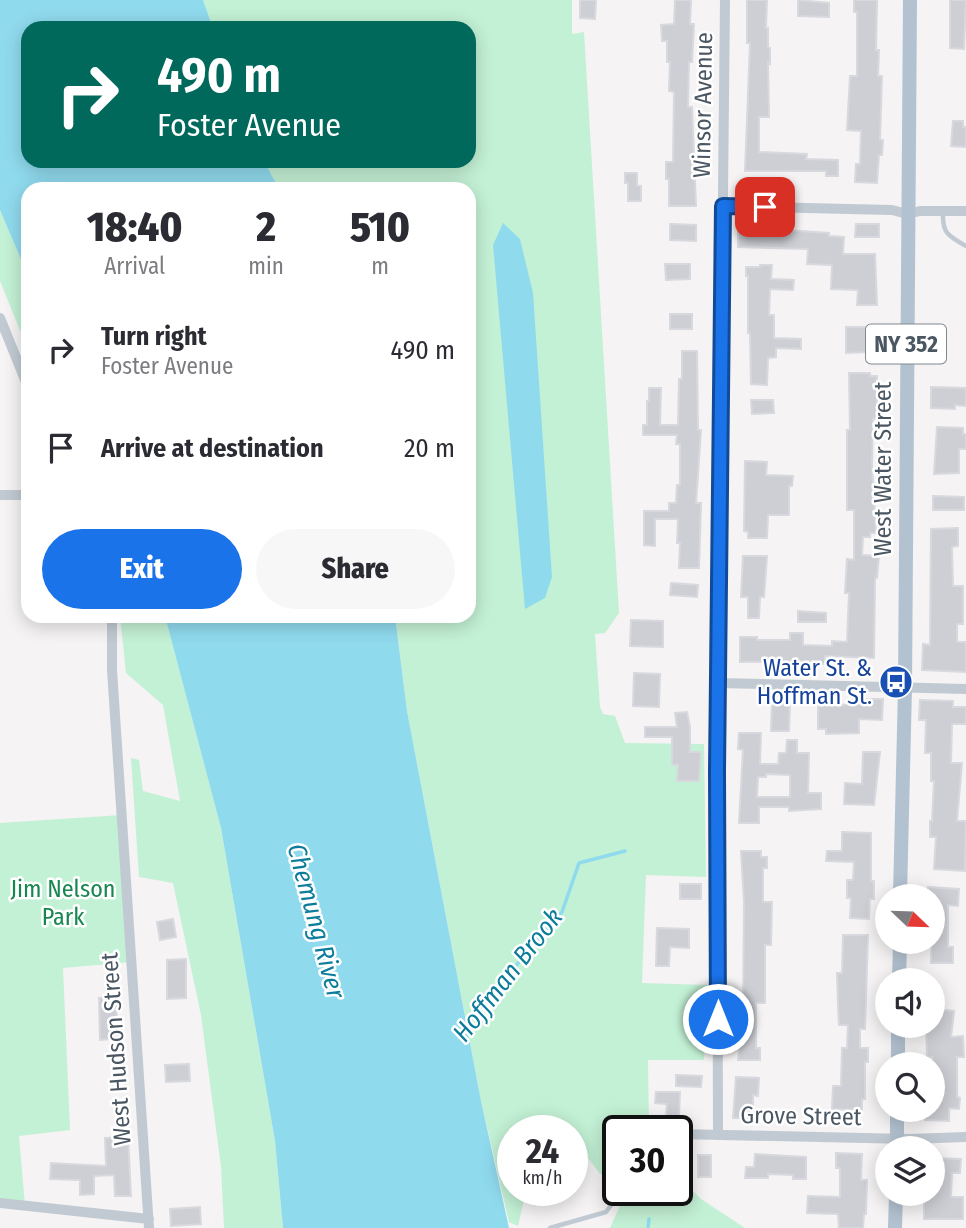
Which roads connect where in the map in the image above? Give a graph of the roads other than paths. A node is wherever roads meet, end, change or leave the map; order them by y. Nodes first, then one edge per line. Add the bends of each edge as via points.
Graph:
1 (726, 0) edge
2 (910, 0) edge
3 (723, 206) junction
4 (943, 211) junction
5 (966, 211) edge
6 (907, 214) junction
7 (966, 246) edge
8 (0, 318) edge
9 (3, 332) edge
10 (21, 372) edge
11 (0, 495) edge
12 (21, 495) edge
13 (112, 623) edge
14 (718, 683) junction
15 (905, 688) junction
16 (966, 690) edge
17 (900, 884) edge
18 (693, 1134) edge
19 (718, 1135) junction
20 (966, 1137) edge
21 (945, 1139) edge
22 (875, 1142) edge
23 (0, 1203) edge
24 (610, 1206) edge
25 (896, 1206) edge
26 (149, 1224) edge
27 (550, 1228) edge
28 (895, 1228) edge

1 - 3 street, Winsor Avenue
2 - 6 main road, West Water Street / NY 352
3 - 6 street
3 - 14 street, Winsor Avenue
4 - 5 street
4 - 6 street
4 - 7 lane via 946,233
6 - 15 main road, West Water Street / NY 352
8 - 9 street
9 - 10 street
11 - 12 street
13 - 26 street, West Hudson Street
14 - 15 street
14 - 19 street, Winsor Avenue
15 - 16 street
15 - 17 main road, West Water Street / NY 352
18 - 19 street, Grove Street
19 - 22 street, Grove Street
20 - 21 street, Grove Street
23 - 26 street
24 - 27 lane via 606,1212
25 - 28 main road

